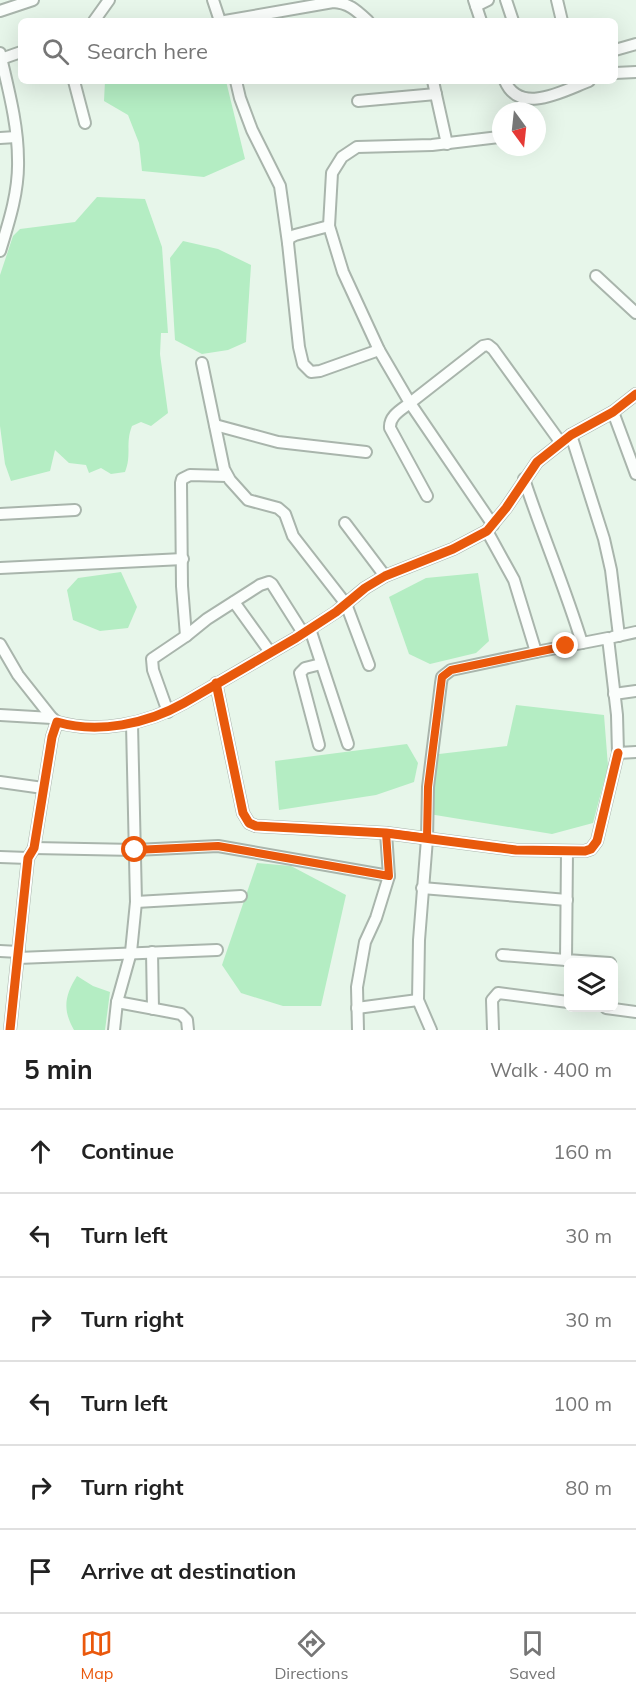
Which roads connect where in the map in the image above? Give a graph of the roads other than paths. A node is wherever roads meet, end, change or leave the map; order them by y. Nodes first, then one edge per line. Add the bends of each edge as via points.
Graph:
1 (33, 0) edge
2 (109, 0) edge
3 (213, 0) edge
4 (488, 0) edge
5 (506, 0) edge
6 (557, 0) edge
7 (0, 11) edge
8 (477, 11) edge
9 (96, 18) edge
10 (222, 18) edge
11 (240, 18) edge
12 (365, 18) edge
13 (512, 18) edge
14 (561, 18) edge
15 (636, 44) edge
16 (618, 49) edge
17 (18, 53) edge
18 (1, 56) edge
19 (636, 72) edge
20 (618, 73) edge
21 (76, 84) edge
22 (237, 84) edge
23 (434, 84) edge
24 (507, 84) edge
25 (575, 84) edge
26 (436, 94) junction
27 (358, 101) dead end
28 (85, 123) dead end
29 (16, 137) junction
30 (0, 138) edge
31 (492, 138) edge
32 (447, 144) junction
33 (329, 226) junction
34 (288, 243) junction
35 (0, 251) edge
36 (596, 276) dead end
37 (636, 313) edge
38 (379, 350) junction
39 (202, 363) dead end
40 (636, 394) edge
41 (410, 403) junction
42 (613, 412) junction
43 (215, 425) junction
44 (571, 435) junction
45 (561, 442) junction
46 (366, 452) dead end
47 (636, 474) edge
48 (227, 476) junction
49 (524, 479) junction
50 (427, 496) dead end
51 (75, 510) dead end
52 (0, 514) edge
53 (345, 523) dead end
54 (490, 528) junction
55 (183, 559) junction
56 (0, 568) edge
57 (385, 576) junction
58 (234, 602) junction
59 (346, 604) junction
60 (307, 631) junction
61 (636, 632) edge
62 (186, 636) junction
63 (613, 637) junction
64 (582, 643) junction
65 (0, 644) edge
66 (536, 651) junction
67 (270, 652) junction
68 (321, 664) junction
69 (369, 665) dead end
70 (216, 683) junction
71 (636, 692) edge
72 (614, 694) junction
73 (168, 712) junction
74 (0, 715) edge
75 (54, 720) junction
76 (132, 724) junction
77 (348, 744) dead end
78 (319, 745) dead end
79 (636, 752) edge
80 (618, 753) junction
81 (0, 782) edge
82 (43, 788) junction
83 (386, 833) junction
84 (427, 838) junction
85 (135, 850) junction
86 (567, 852) junction
87 (31, 853) junction
88 (0, 857) edge
89 (389, 876) junction
90 (422, 888) junction
91 (241, 896) dead end
92 (567, 900) junction
93 (135, 902) junction
94 (217, 950) dead end
95 (0, 951) edge
96 (152, 951) junction
97 (131, 952) junction
98 (19, 955) junction
99 (502, 955) dead end
100 (566, 958) edge
101 (564, 960) edge
102 (418, 1000) junction
103 (564, 1001) edge
104 (117, 1002) junction
105 (357, 1008) junction
106 (153, 1009) junction
107 (618, 1010) edge
108 (636, 1012) edge
109 (10, 1030) edge
110 (114, 1030) edge
111 (188, 1030) edge
112 (358, 1030) edge
113 (431, 1030) edge
114 (493, 1030) edge

1 - 7 street
2 - 9 street
3 - 10 street
4 - 8 street
5 - 13 street
6 - 14 street
11 - 12 street via 333,2 346,3
15 - 16 street
17 - 18 street
18 - 29 street
19 - 20 street
21 - 28 street
22 - 34 street via 252,130 280,186
23 - 26 street
24 - 25 street via 512,92 528,100 541,99
26 - 27 street
26 - 32 street
29 - 30 street
29 - 35 street via 16,189
31 - 32 street
32 - 33 street via 350,150 336,163 332,173
33 - 34 street via 294,235
33 - 38 street via 347,283
34 - 38 street via 299,347 306,368 320,371
36 - 37 street
38 - 41 street
39 - 43 street
40 - 42 street
41 - 45 street via 488,345
41 - 50 street via 393,416 390,428
41 - 54 street
42 - 44 street
42 - 47 street
43 - 46 street via 279,442
43 - 48 street
44 - 45 street
44 - 63 street via 611,570
45 - 49 street
48 - 55 street via 182,478
48 - 59 street via 248,500 282,511 293,536
49 - 54 street
49 - 64 street
51 - 52 street
53 - 57 street
54 - 57 street via 453,549
54 - 66 street via 514,580
55 - 56 street
55 - 62 street
57 - 59 street
58 - 60 street via 269,582
58 - 62 street
58 - 67 street
59 - 60 street
59 - 69 street
60 - 67 street
60 - 68 street
61 - 63 street
62 - 73 street via 152,659
63 - 64 street
63 - 72 street
64 - 66 street
65 - 75 street via 18,675
66 - 84 street via 451,670 442,677 428,787
67 - 70 street
68 - 77 street
68 - 78 street via 300,673
70 - 73 street
70 - 83 street via 243,813 249,823
71 - 72 street
72 - 80 street
73 - 76 street
74 - 75 street
75 - 76 street via 90,726
75 - 82 street
76 - 85 street
79 - 80 street
80 - 86 street via 597,841 591,849
81 - 82 street
82 - 87 street
83 - 84 street
83 - 89 street
84 - 86 street via 516,850
84 - 90 street
85 - 87 street
85 - 89 street via 218,846
85 - 93 street
86 - 92 street
87 - 88 street
87 - 98 street
89 - 105 street via 365,942
90 - 92 street
90 - 102 street
91 - 93 street
92 - 100 street
93 - 97 street
94 - 96 street
95 - 98 street
96 - 97 street
96 - 106 street
97 - 98 street
97 - 104 street
98 - 109 street
99 - 101 street
102 - 105 street
102 - 113 street
103 - 114 street via 498,993 492,1000
104 - 106 street
104 - 110 street
105 - 112 street
106 - 111 street via 185,1016
107 - 108 street

